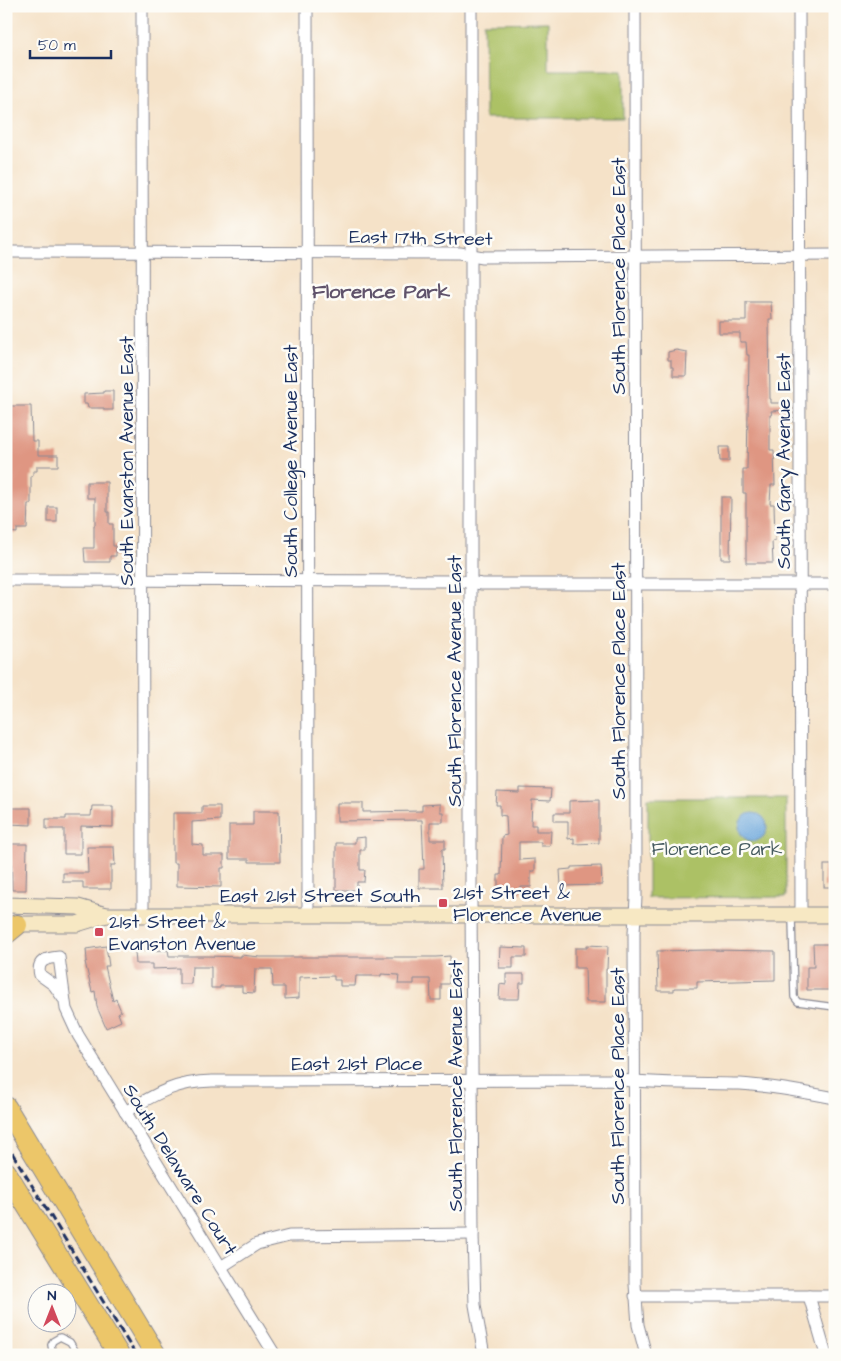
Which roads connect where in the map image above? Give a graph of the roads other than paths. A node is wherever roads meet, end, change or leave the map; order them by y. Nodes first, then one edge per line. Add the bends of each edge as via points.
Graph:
1 (142, 6) edge
2 (307, 6) edge
3 (471, 6) edge
4 (635, 6) edge
5 (799, 6) edge
6 (6, 252) edge
7 (142, 252) junction
8 (307, 253) junction
9 (472, 255) junction
10 (635, 255) junction
11 (835, 255) edge
12 (800, 256) junction
13 (6, 580) edge
14 (144, 580) junction
15 (308, 580) junction
16 (472, 583) junction
17 (801, 583) junction
18 (636, 584) junction
19 (835, 584) edge
20 (6, 905) edge
21 (106, 915) junction
22 (143, 915) junction
23 (635, 915) junction
24 (796, 915) junction
25 (835, 915) edge
26 (308, 916) junction
27 (472, 916) junction
28 (10, 928) edge
29 (63, 998) dead end
30 (835, 1007) edge
31 (472, 1081) junction
32 (635, 1081) junction
33 (835, 1098) edge
34 (6, 1107) edge
35 (125, 1112) junction
36 (6, 1172) edge
37 (6, 1190) edge
38 (30, 1210) junction
39 (473, 1234) junction
40 (221, 1266) junction
41 (635, 1296) junction
42 (809, 1296) junction
43 (835, 1296) edge
44 (52, 1355) edge
45 (78, 1355) edge
46 (119, 1355) edge
47 (156, 1355) edge
48 (276, 1355) edge
49 (484, 1355) edge
50 (646, 1355) edge
51 (826, 1355) edge

1 - 7 street, South Evanston Avenue East
2 - 8 street, South College Avenue East
3 - 9 street, South Florence Avenue East
4 - 10 street, South Florence Place East
5 - 12 street, South Gary Avenue East
6 - 7 street, East 17th Street
7 - 8 street, East 17th Street
7 - 14 street, South Evanston Avenue East
8 - 9 street, East 17th Street
8 - 15 street, South College Avenue East
9 - 10 street, East 17th Street
9 - 16 street, South Florence Avenue East
10 - 12 street, East 17th Street
10 - 18 street, South Florence Place East
11 - 12 street, East 17th Street
12 - 17 street, South Gary Avenue East
13 - 14 street
14 - 15 street
14 - 22 street, South Evanston Avenue East
15 - 16 street
15 - 26 street, South College Avenue East
16 - 18 street
16 - 27 street, South Florence Avenue East
17 - 18 street
17 - 19 street
17 - 24 street, South Gary Avenue East
18 - 23 street, South Florence Place East
20 - 21 main road, East 21st Street South via 78,907
21 - 22 main road, East 21st Street South
21 - 28 main road, East 21st Street South via 77,924
22 - 26 main road, East 21st Street South
23 - 24 main road, East 21st Street South
23 - 27 main road, East 21st Street South
23 - 32 street, South Florence Place East
24 - 25 main road, East 21st Street South
24 - 30 lane via 794,997 798,1002
26 - 27 main road, East 21st Street South
27 - 31 street, South Florence Avenue East
29 - 35 street, South Delaware Court via 78,1035
31 - 32 street, East 21st Place
31 - 35 street, East 21st Place via 198,1081 164,1089
31 - 39 street, South Florence Avenue East
32 - 33 street, East 21st Place via 741,1084
32 - 41 street, South Florence Place East
34 - 47 highway
35 - 40 street, South Delaware Court
36 - 38 highway
37 - 38 highway
38 - 46 highway
39 - 40 street via 289,1236 257,1244
39 - 49 street, South Florence Avenue East via 475,1305
40 - 48 street, South Delaware Court
41 - 42 street
41 - 50 street, South Florence Place East
42 - 43 street
42 - 51 street
44 - 45 lane via 53,1341 60,1337 70,1342

